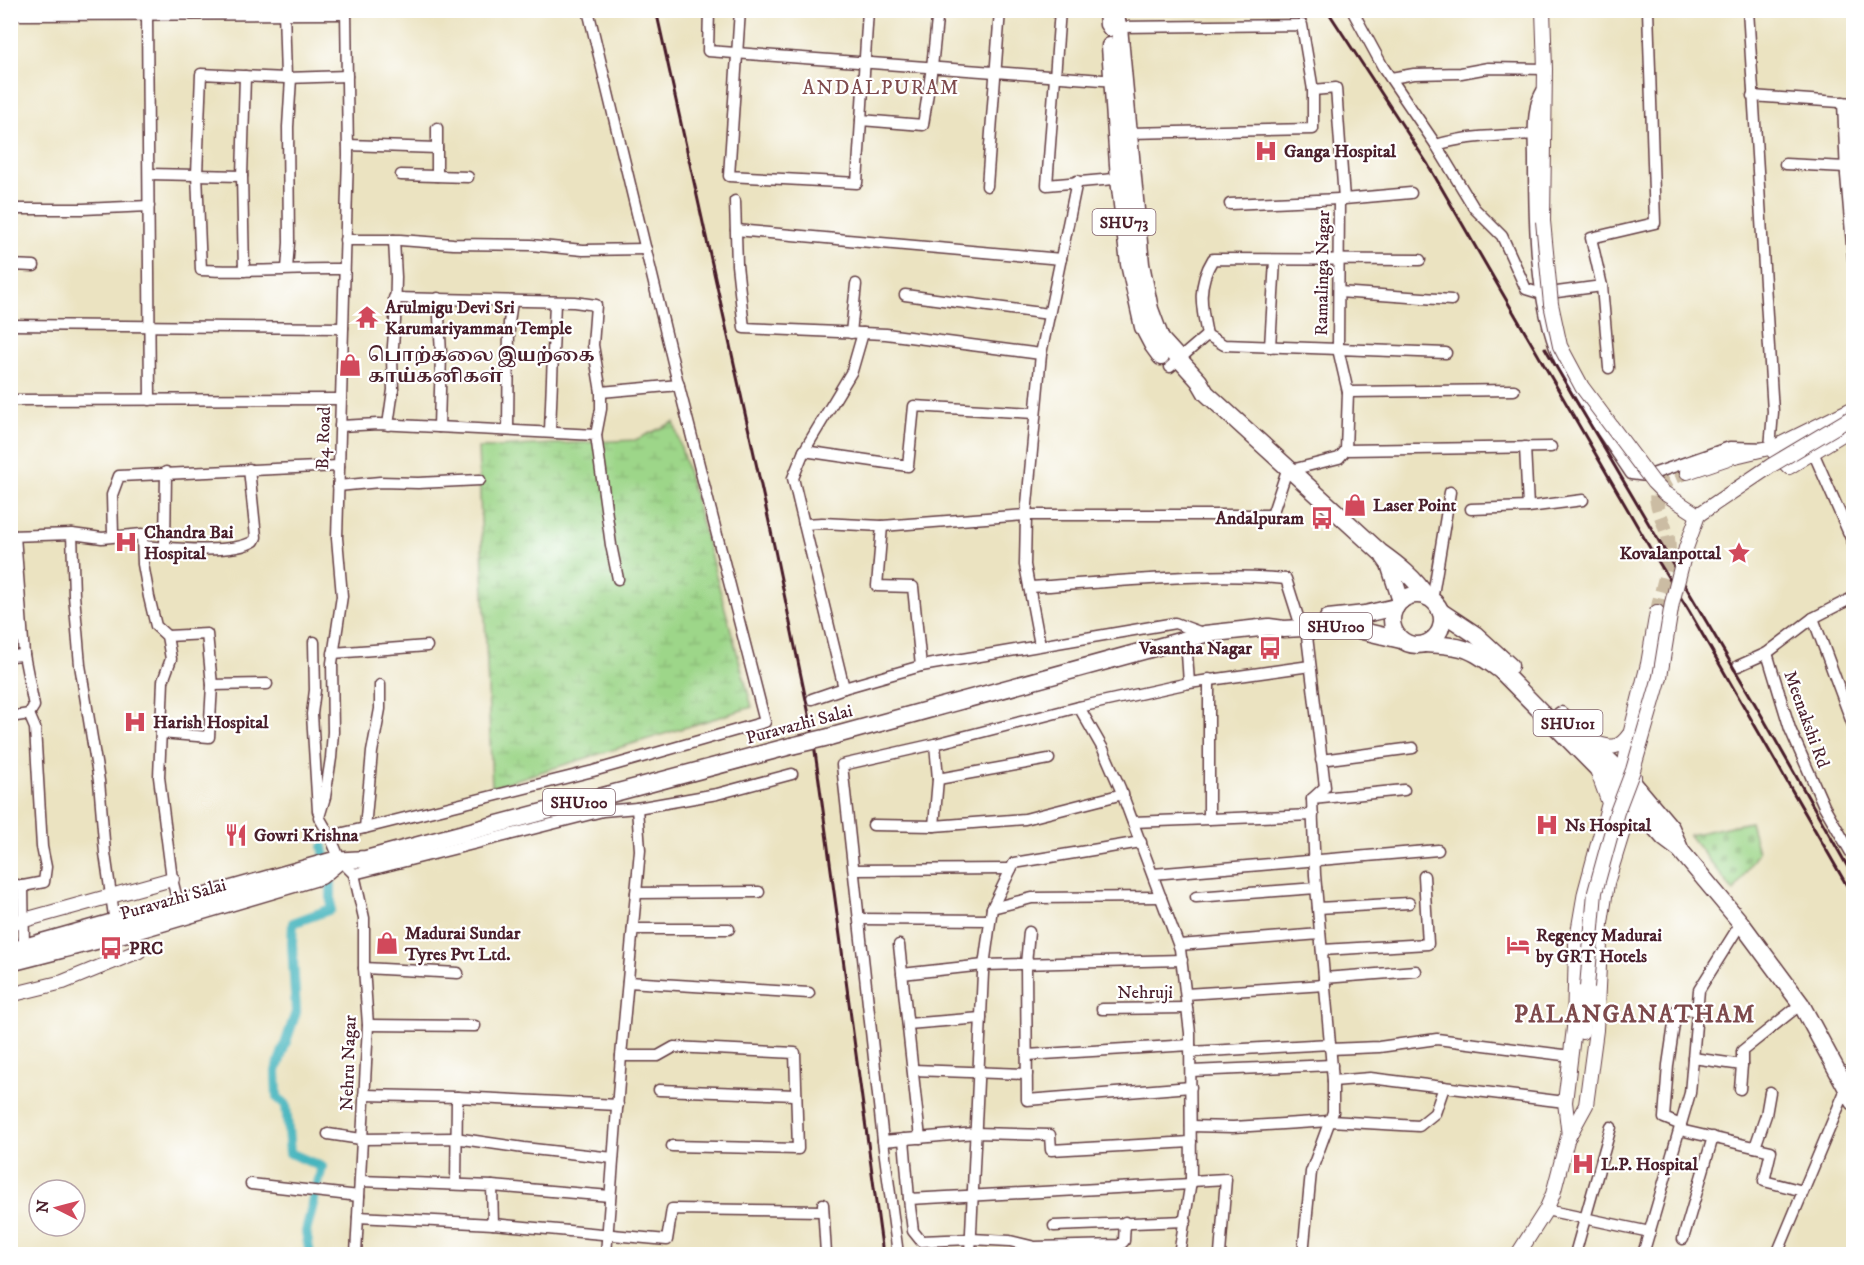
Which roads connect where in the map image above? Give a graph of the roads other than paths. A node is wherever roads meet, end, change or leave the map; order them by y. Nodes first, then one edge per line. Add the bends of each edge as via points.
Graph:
1 (588, 10) edge
2 (709, 10) edge
3 (741, 10) edge
4 (868, 10) edge
5 (938, 10) edge
6 (1000, 10) edge
7 (1060, 10) edge
8 (1104, 10) edge
9 (1112, 10) edge
10 (1358, 10) edge
11 (1543, 10) edge
12 (1648, 10) edge
13 (1748, 10) edge
14 (1352, 11) edge
15 (94, 12) edge
16 (284, 12) edge
17 (305, 12) edge
18 (17, 13) edge
19 (346, 13) edge
20 (147, 14) junction
21 (1114, 29) junction
22 (736, 53) junction
23 (864, 62) junction
24 (933, 67) junction
25 (996, 72) junction
26 (251, 76) junction
27 (347, 76) junction
28 (1054, 76) junction
29 (1545, 76) junction
30 (288, 78) junction
31 (1391, 78) junction
32 (1118, 81) junction
33 (1313, 90) junction
34 (1752, 96) junction
35 (1848, 102) edge
36 (861, 120) junction
37 (437, 128) dead end
38 (1129, 133) junction
39 (1535, 135) junction
40 (348, 145) junction
41 (1436, 145) junction
42 (437, 148) junction
43 (1785, 164) dead end
44 (1848, 173) edge
45 (148, 174) junction
46 (197, 174) junction
47 (401, 175) dead end
48 (242, 176) junction
49 (438, 176) junction
50 (468, 177) dead end
51 (1126, 178) junction
52 (1077, 181) junction
53 (987, 186) dead end
54 (1411, 193) dead end
55 (1342, 199) junction
56 (735, 201) dead end
57 (1230, 204) dead end
58 (149, 206) junction
59 (10, 209) edge
60 (736, 230) junction
61 (345, 240) junction
62 (394, 240) junction
63 (646, 249) junction
64 (1061, 259) junction
65 (1275, 260) junction
66 (1339, 260) junction
67 (1420, 260) dead end
68 (10, 265) edge
69 (34, 266) dead end
70 (1854, 268) edge
71 (287, 269) junction
72 (344, 269) junction
73 (244, 271) junction
74 (856, 284) dead end
75 (1602, 286) junction
76 (1339, 292) junction
77 (1542, 294) junction
78 (905, 295) dead end
79 (394, 298) junction
80 (438, 298) junction
81 (1450, 300) dead end
82 (512, 301) junction
83 (555, 302) junction
84 (1049, 314) junction
85 (10, 325) edge
86 (150, 326) junction
87 (343, 328) junction
88 (851, 333) junction
89 (863, 333) junction
90 (1207, 335) junction
91 (1270, 346) junction
92 (1338, 349) junction
93 (1446, 353) dead end
94 (1041, 354) junction
95 (1174, 364) junction
96 (1609, 368) dead end
97 (679, 385) junction
98 (1514, 390) dead end
99 (600, 392) junction
100 (1348, 392) junction
101 (340, 399) junction
102 (10, 400) edge
103 (150, 400) junction
104 (1034, 413) junction
105 (1850, 413) edge
106 (388, 425) junction
107 (340, 426) junction
108 (439, 427) junction
109 (1854, 427) edge
110 (508, 430) junction
111 (550, 432) junction
112 (596, 435) junction
113 (1525, 447) junction
114 (1551, 447) dead end
115 (1770, 448) junction
116 (1346, 450) junction
117 (804, 451) junction
118 (1813, 452) junction
119 (339, 466) junction
120 (1289, 468) junction
121 (249, 469) junction
122 (166, 472) junction
123 (1687, 472) tunnel mouth
124 (480, 480) dead end
125 (338, 486) junction
126 (1450, 492) dead end
127 (1583, 500) dead end
128 (1528, 507) junction
129 (1471, 509) dead end
130 (1026, 515) junction
131 (1698, 515) junction
132 (804, 524) junction
133 (882, 526) junction
134 (72, 534) junction
135 (113, 535) junction
136 (13, 536) edge
137 (1854, 545) edge
138 (143, 546) junction
139 (165, 548) junction
140 (1380, 552) junction
141 (618, 579) dead end
142 (1029, 587) junction
143 (1854, 597) edge
144 (1433, 603) junction
145 (1398, 604) junction
146 (1657, 612) tunnel mouth
147 (1813, 618) junction
148 (1302, 624) junction
149 (1205, 634) junction
150 (167, 636) junction
151 (1186, 639) junction
152 (1401, 640) junction
153 (314, 642) dead end
154 (1425, 644) junction
155 (1040, 645) junction
156 (427, 646) dead end
157 (333, 653) junction
158 (1767, 653) junction
159 (24, 655) junction
160 (10, 656) edge
161 (921, 666) junction
162 (1310, 666) junction
163 (1738, 666) dead end
164 (1209, 679) junction
165 (1190, 683) junction
166 (267, 684) dead end
167 (212, 685) junction
168 (380, 685) dead end
169 (844, 688) junction
170 (812, 699) dead end
171 (1079, 707) junction
172 (29, 714) junction
173 (10, 717) edge
174 (1854, 728) edge
175 (161, 733) junction
176 (1630, 735) junction
177 (1587, 740) junction
178 (935, 744) junction
179 (1413, 748) dead end
180 (1049, 759) dead end
181 (1322, 760) junction
182 (1595, 766) junction
183 (792, 774) dead end
184 (938, 779) junction
185 (1633, 783) junction
186 (1404, 790) dead end
187 (1123, 794) junction
188 (1312, 799) junction
189 (637, 808) junction
190 (1629, 811) junction
191 (1313, 815) junction
192 (319, 817) junction
193 (1209, 819) junction
194 (1133, 822) junction
195 (873, 825) dead end
196 (934, 826) junction
197 (365, 828) junction
198 (330, 836) junction
199 (1141, 842) junction
200 (1438, 850) dead end
201 (1680, 850) junction
202 (1854, 858) edge
203 (1314, 860) junction
204 (329, 866) junction
205 (1011, 869) junction
206 (854, 870) junction
207 (354, 874) junction
208 (1153, 874) junction
209 (1424, 876) dead end
210 (172, 879) junction
211 (10, 884) edge
212 (23, 886) junction
213 (1316, 888) junction
214 (759, 892) dead end
215 (636, 893) junction
216 (111, 897) junction
217 (1161, 897) junction
218 (1196, 897) dead end
219 (178, 903) junction
220 (1409, 903) dead end
221 (992, 908) junction
222 (1318, 908) junction
223 (859, 919) junction
224 (990, 920) junction
225 (17, 922) edge
226 (115, 923) junction
227 (1741, 923) junction
228 (633, 929) junction
229 (729, 929) dead end
230 (1029, 932) dead end
231 (1320, 934) junction
232 (899, 945) dead end
233 (17, 949) edge
234 (1322, 950) junction
235 (139, 951) dead end
236 (1181, 951) junction
237 (10, 963) edge
238 (1026, 964) junction
239 (984, 965) junction
240 (364, 968) junction
241 (1416, 971) dead end
242 (458, 973) dead end
243 (902, 974) junction
244 (628, 982) junction
245 (1324, 982) junction
246 (809, 993) dead end
247 (1186, 994) junction
248 (10, 995) edge
249 (1801, 1004) junction
250 (1187, 1008) junction
251 (1102, 1009) dead end
252 (1698, 1009) junction
253 (981, 1018) junction
254 (908, 1024) junction
255 (368, 1025) junction
256 (476, 1026) dead end
257 (1330, 1046) junction
258 (1190, 1049) junction
259 (1027, 1055) junction
260 (621, 1056) junction
261 (1571, 1056) junction
262 (1693, 1058) junction
263 (1332, 1065) junction
264 (1742, 1065) junction
265 (913, 1070) junction
266 (1191, 1071) junction
267 (978, 1072) junction
268 (1027, 1074) junction
269 (1333, 1081) junction
270 (1191, 1087) junction
271 (1444, 1087) junction
272 (1740, 1089) dead end
273 (659, 1090) dead end
274 (1770, 1092) dead end
275 (364, 1095) junction
276 (796, 1095) junction
277 (1850, 1096) edge
278 (457, 1097) junction
279 (1565, 1102) junction
280 (618, 1105) junction
281 (1330, 1121) junction
282 (1191, 1126) junction
283 (1611, 1127) dead end
284 (1680, 1127) junction
285 (975, 1133) junction
286 (328, 1134) dead end
287 (1569, 1136) junction
288 (1713, 1137) junction
289 (455, 1138) junction
290 (920, 1138) junction
291 (361, 1139) junction
292 (904, 1139) junction
293 (883, 1141) junction
294 (1191, 1142) junction
295 (672, 1146) dead end
296 (1755, 1147) junction
297 (613, 1158) junction
298 (360, 1182) junction
299 (1191, 1182) junction
300 (251, 1184) dead end
301 (456, 1184) junction
302 (492, 1186) junction
303 (1803, 1191) junction
304 (973, 1194) junction
305 (359, 1196) junction
306 (610, 1196) junction
307 (909, 1199) junction
308 (1546, 1210) junction
309 (358, 1217) junction
310 (1585, 1217) junction
311 (1186, 1221) junction
312 (1125, 1222) junction
313 (493, 1224) junction
314 (1054, 1226) dead end
315 (1650, 1232) junction
316 (606, 1234) junction
317 (971, 1239) junction
318 (1683, 1239) dead end
319 (356, 1254) edge
320 (606, 1254) edge
321 (826, 1254) edge
322 (898, 1254) edge
323 (970, 1254) edge
324 (1179, 1254) edge
325 (1220, 1254) edge
326 (1303, 1254) edge
327 (1518, 1254) edge
328 (1575, 1254) edge
329 (1643, 1254) edge
330 (1777, 1254) edge

1 - 63 street
2 - 22 street via 708,51
3 - 22 street
4 - 23 street
5 - 24 street
6 - 25 street
7 - 28 street
8 - 21 street via 1105,25
9 - 21 main road, SHU73
10 - 14 street
11 - 29 street
12 - 75 street via 1655,224 1591,238
13 - 34 street
14 - 31 street
15 - 18 street
15 - 20 street
16 - 17 street
16 - 20 street
16 - 30 street
17 - 19 street
19 - 27 street, B4 Road
20 - 45 street
21 - 32 main road, SHU73
21 - 33 street via 1302,25
22 - 23 street
22 - 36 street via 729,176 857,183
23 - 24 street
23 - 36 street
24 - 25 street
24 - 36 street via 923,125
25 - 28 street
25 - 53 street
26 - 30 street
26 - 46 street via 201,74
26 - 48 street via 244,88
27 - 30 street
27 - 40 street, B4 Road
28 - 32 street
28 - 52 street via 1047,185
29 - 31 street via 1488,68
29 - 39 street via 1536,105
29 - 131 street, bridge via 1543,221 1551,304 1560,346 1582,387 1653,482
30 - 71 street
31 - 41 street
32 - 38 main road, SHU73
32 - 51 main road, SHU73
33 - 38 street via 1313,129
33 - 55 street, Ramalinga Nagar via 1336,88
34 - 35 street
34 - 115 street via 1773,412
35 - 44 street
37 - 42 street
38 - 51 main road, SHU73
39 - 41 street via 1453,139
39 - 77 street via 1534,210
40 - 42 street
40 - 61 street, B4 Road
41 - 77 street via 1474,208 1502,236 1526,289
42 - 49 street
43 - 44 street
44 - 70 street
45 - 46 street
45 - 58 street
46 - 48 street
46 - 73 street via 201,270
47 - 49 street
48 - 73 street
49 - 50 street
51 - 52 street
51 - 95 main road, SHU73 via 1129,264 1137,308 1153,346
52 - 64 street
54 - 55 street
55 - 57 street
55 - 66 street, Ramalinga Nagar
56 - 60 street
58 - 59 street
58 - 86 street
60 - 64 street
60 - 88 street via 744,328
61 - 62 street
61 - 72 street, B4 Road
62 - 63 street via 583,250
62 - 79 street
63 - 97 street
64 - 84 street
65 - 66 street
65 - 90 street via 1213,259 1204,274 1201,305
65 - 91 street
66 - 67 street
66 - 76 street, Ramalinga Nagar
68 - 69 street
71 - 72 street
71 - 73 street
72 - 87 street, B4 Road
74 - 88 street
75 - 77 street
75 - 96 street
76 - 81 street
76 - 92 street, Ramalinga Nagar
77 - 115 street via 1559,358 1631,474 1647,476 1730,447
78 - 84 street
79 - 80 street
79 - 106 street via 393,390
80 - 82 street
80 - 108 street
82 - 83 street
82 - 110 street
83 - 99 street via 596,304 593,345
83 - 111 street
84 - 94 street
85 - 86 street
86 - 87 street
86 - 103 street
87 - 101 street, B4 Road
88 - 89 street
89 - 94 street
89 - 117 street via 852,371
90 - 91 street, Ramalinga Nagar via 1224,345
90 - 95 street
91 - 92 street, Ramalinga Nagar
92 - 93 street
92 - 100 street
94 - 104 street
95 - 120 main road, SHU73 via 1192,388 1206,393
97 - 99 street
97 - 197 street via 765,722 593,771
98 - 100 street
99 - 112 street
100 - 116 street
101 - 103 street
101 - 107 street, B4 Road
102 - 103 street
104 - 117 street via 914,406 908,466
104 - 130 street
105 - 115 street
105 - 131 street, bridge
106 - 107 street
106 - 108 street
107 - 119 street, B4 Road
108 - 110 street
109 - 118 street
110 - 111 street
111 - 112 street
112 - 141 street
113 - 114 street
113 - 116 street
113 - 128 street
115 - 118 street via 1789,467
115 - 123 street
116 - 120 street via 1339,458
117 - 132 street via 793,478
118 - 137 street
119 - 121 street
119 - 125 street, B4 Road
120 - 130 street via 1272,515
120 - 140 main road, SHU73
121 - 122 street
121 - 139 street via 254,541 242,546
122 - 135 street via 119,476 112,495
122 - 139 street
124 - 125 street
125 - 157 street, B4 Road via 342,596
126 - 144 street
127 - 128 street
128 - 129 street
130 - 133 street
130 - 142 street via 1025,565
131 - 287 street, bridge via 1672,603 1657,688 1595,891
132 - 133 street
132 - 169 street
133 - 161 street via 878,586 913,586
134 - 135 street via 102,538
134 - 136 street
134 - 216 street via 80,665 99,781
135 - 138 street via 142,534
136 - 159 street
138 - 139 street
138 - 150 street via 142,564 156,626
140 - 144 main road, SHU73 via 1418,584
140 - 145 main road, SHU73 via 1389,564
142 - 148 street via 1186,578 1286,579
142 - 155 street
143 - 147 street
144 - 145 main road via 1413,596
144 - 154 main road via 1442,619 1438,634
144 - 177 main road, SHU101 via 1476,634
145 - 148 main road, Puravazhi Salai / SHU100 via 1365,614
145 - 152 main road via 1392,621
146 - 176 street
147 - 158 street
147 - 174 street
148 - 149 main road, Puravazhi Salai / SHU100 via 1284,629
148 - 152 main road, Puravazhi Salai / SHU100 via 1341,626
148 - 162 street
149 - 151 main road, Puravazhi Salai / SHU100
149 - 155 street via 1175,623
150 - 167 street via 207,634
150 - 175 street via 171,659 163,681
151 - 165 street
151 - 204 main road, Puravazhi Salai / SHU100, bridge via 829,737
152 - 154 main road, SHU101
153 - 192 street via 312,714
154 - 182 main road, SHU101 via 1458,646 1475,652 1501,671
155 - 161 street
156 - 157 street
157 - 192 street, B4 Road via 331,758
158 - 163 street
158 - 202 street, Meenakshi Rd via 1790,729 1824,806
159 - 160 street
159 - 172 street via 34,706
161 - 169 street
162 - 164 street
162 - 181 street
164 - 165 street
164 - 193 street
165 - 171 street
166 - 167 street
167 - 175 street via 209,737
168 - 197 street
169 - 170 street
171 - 178 street
171 - 187 street
172 - 173 street
172 - 212 street via 35,728 45,867 44,882
175 - 210 street via 159,777
176 - 177 street via 1617,747
176 - 185 street via 1625,763 1634,776
177 - 185 main road, SHU101
178 - 184 street
178 - 206 street via 842,765
179 - 181 street
180 - 184 street
181 - 188 street via 1325,787
182 - 190 main road, SHU101
182 - 261 street via 1608,803 1576,944
183 - 189 street via 717,794
184 - 196 street
185 - 190 street
185 - 201 main road, SHU101 via 1671,828
186 - 188 street
187 - 194 street
187 - 196 street via 1025,819
188 - 191 street
189 - 207 street via 603,811
189 - 215 street via 640,850
190 - 201 main road, SHU101 via 1646,818
190 - 287 street via 1607,883 1601,923 1596,1030 1586,1105
191 - 193 street
191 - 203 street
192 - 198 street
193 - 194 street
194 - 199 street
195 - 196 street
197 - 198 street
198 - 204 street
199 - 205 street via 1014,863
199 - 208 street
200 - 203 street
201 - 227 main road, SHU101
203 - 208 street
203 - 213 street
204 - 207 street
204 - 219 main road, Puravazhi Salai / SHU100
204 - 237 main road, Puravazhi Salai / SHU100 via 135,931
205 - 206 street
205 - 221 street
206 - 223 street
207 - 240 street, Nehru Nagar via 364,918
208 - 217 street
209 - 234 street via 1428,944
210 - 216 street
210 - 219 street
211 - 212 street
212 - 225 street
213 - 218 street
213 - 222 street
214 - 215 street
215 - 228 street
216 - 225 street
216 - 226 street
217 - 221 street via 1032,898
217 - 236 street
219 - 226 main road, Puravazhi Salai / SHU100
220 - 222 street
221 - 224 street
222 - 231 street
223 - 224 street
223 - 293 street
224 - 239 street
225 - 233 street
226 - 233 main road, Puravazhi Salai / SHU100
227 - 249 main road, SHU101
227 - 252 street via 1699,990
228 - 229 street
228 - 244 street
230 - 238 street
231 - 234 street
231 - 236 street
232 - 243 street
234 - 245 street
235 - 248 street via 63,982
236 - 238 street via 1169,960
236 - 247 street
238 - 239 street
238 - 259 street
239 - 243 street
239 - 253 street
240 - 242 street
240 - 255 street, Nehru Nagar
241 - 245 street
243 - 254 street
244 - 246 street
244 - 260 street
245 - 247 street
245 - 257 street
247 - 250 street
249 - 264 street via 1742,1051
249 - 277 main road, SHU101
250 - 251 street, Nehruji
250 - 258 street
252 - 262 street
252 - 284 street via 1676,1011 1664,1118
253 - 254 street
253 - 267 street
254 - 265 street
255 - 256 street
255 - 275 street, Nehru Nagar
257 - 258 street
257 - 261 street via 1379,1047 1437,1039
257 - 263 street
258 - 259 street
258 - 266 street
259 - 268 street
260 - 276 street via 658,1056 674,1047 795,1053
260 - 280 street
261 - 279 street
262 - 264 street
262 - 284 street via 1690,1093
263 - 266 street
263 - 269 street
264 - 272 street
265 - 267 street
265 - 290 street
266 - 270 street
267 - 268 street
267 - 285 street
268 - 270 street via 1027,1100
269 - 271 street via 1370,1078
269 - 281 street
270 - 282 street
271 - 279 street
271 - 281 street via 1435,1113 1419,1126
273 - 276 street
274 - 296 street
275 - 278 street
275 - 291 street, Nehru Nagar
276 - 295 street via 798,1149
277 - 303 street
278 - 280 street
278 - 289 street
279 - 287 street
280 - 297 street
281 - 282 street
281 - 326 street via 1311,1172
282 - 294 street
283 - 310 street
284 - 288 street
284 - 315 street
285 - 290 street
285 - 294 street via 1050,1135 1051,1150
285 - 304 street
286 - 291 street
287 - 308 street
288 - 296 street
288 - 318 street
289 - 291 street
289 - 297 street
289 - 301 street
290 - 292 street
291 - 298 street, Nehru Nagar
292 - 293 street
292 - 307 street
293 - 322 street
294 - 299 street
296 - 303 street via 1772,1151 1764,1181
297 - 306 street
298 - 301 street
298 - 305 street, Nehru Nagar
299 - 304 street
299 - 311 street
299 - 325 street via 1226,1179
300 - 305 street
301 - 302 street
302 - 306 street
302 - 313 street
303 - 330 street
304 - 307 street
304 - 317 street
305 - 309 street, Nehru Nagar
306 - 316 street
307 - 317 street via 913,1231 921,1241
308 - 310 street
308 - 327 street
309 - 313 street
309 - 319 street, Nehru Nagar
310 - 315 street
310 - 328 street
311 - 312 street
311 - 324 street
312 - 314 street
312 - 317 street via 1124,1241 1120,1245 1035,1247
313 - 316 street
315 - 329 street
316 - 320 street
316 - 321 street via 667,1240 672,1209 823,1208
317 - 323 street

